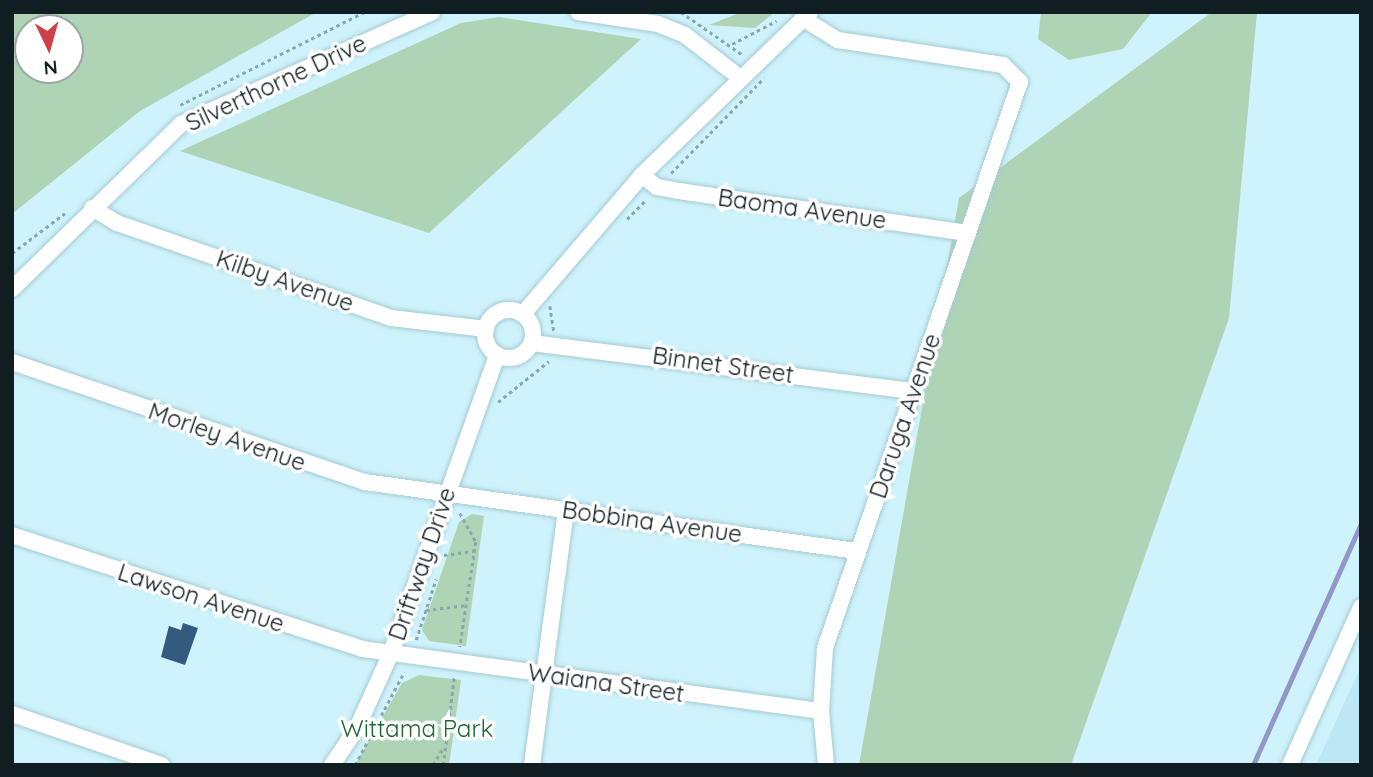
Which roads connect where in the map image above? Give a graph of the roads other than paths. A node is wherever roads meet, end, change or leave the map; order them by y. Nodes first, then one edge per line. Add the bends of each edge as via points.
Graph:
1 (432, 12) edge
2 (578, 12) edge
3 (807, 15) edge
4 (739, 77) junction
5 (642, 175) junction
6 (92, 208) junction
7 (967, 233) junction
8 (12, 289) edge
9 (523, 314) junction
10 (486, 329) junction
11 (532, 343) junction
12 (497, 356) junction
13 (12, 362) edge
14 (914, 391) junction
15 (446, 494) junction
16 (566, 510) junction
17 (12, 535) edge
18 (858, 551) junction
19 (1361, 607) edge
20 (391, 653) junction
21 (545, 675) junction
22 (821, 711) junction
23 (12, 714) edge
24 (162, 765) edge
25 (332, 765) edge
26 (532, 765) edge
27 (826, 765) edge
28 (1290, 765) edge

1 - 6 street, Silverthorne Drive via 181,124
2 - 4 street via 658,24 685,35
3 - 4 street
3 - 7 street, Daruga Avenue via 838,40 1003,65 1018,74 1018,94
4 - 5 street
5 - 7 street, Baoma Avenue via 657,187 679,191
5 - 9 street
6 - 8 street, Silverthorne Drive
6 - 10 street, Kilby Avenue via 117,223 391,318
7 - 14 street, Daruga Avenue
9 - 10 street via 501,312
9 - 11 street via 533,332
10 - 12 street
11 - 12 street via 514,358
11 - 14 street, Binnet Street
12 - 15 street, Driftway Drive
13 - 15 street, Morley Avenue via 343,477
14 - 18 street, Daruga Avenue
15 - 16 street, Bobbina Avenue
15 - 20 street, Driftway Drive
16 - 18 street, Bobbina Avenue
16 - 21 street
17 - 20 street, Lawson Avenue via 328,641
18 - 22 street, Daruga Avenue via 825,648
19 - 28 street
20 - 21 street, Waiana Street
20 - 25 street, Driftway Drive via 362,717
21 - 22 street, Waiana Street
21 - 26 street
22 - 27 street, Daruga Avenue
23 - 24 street

